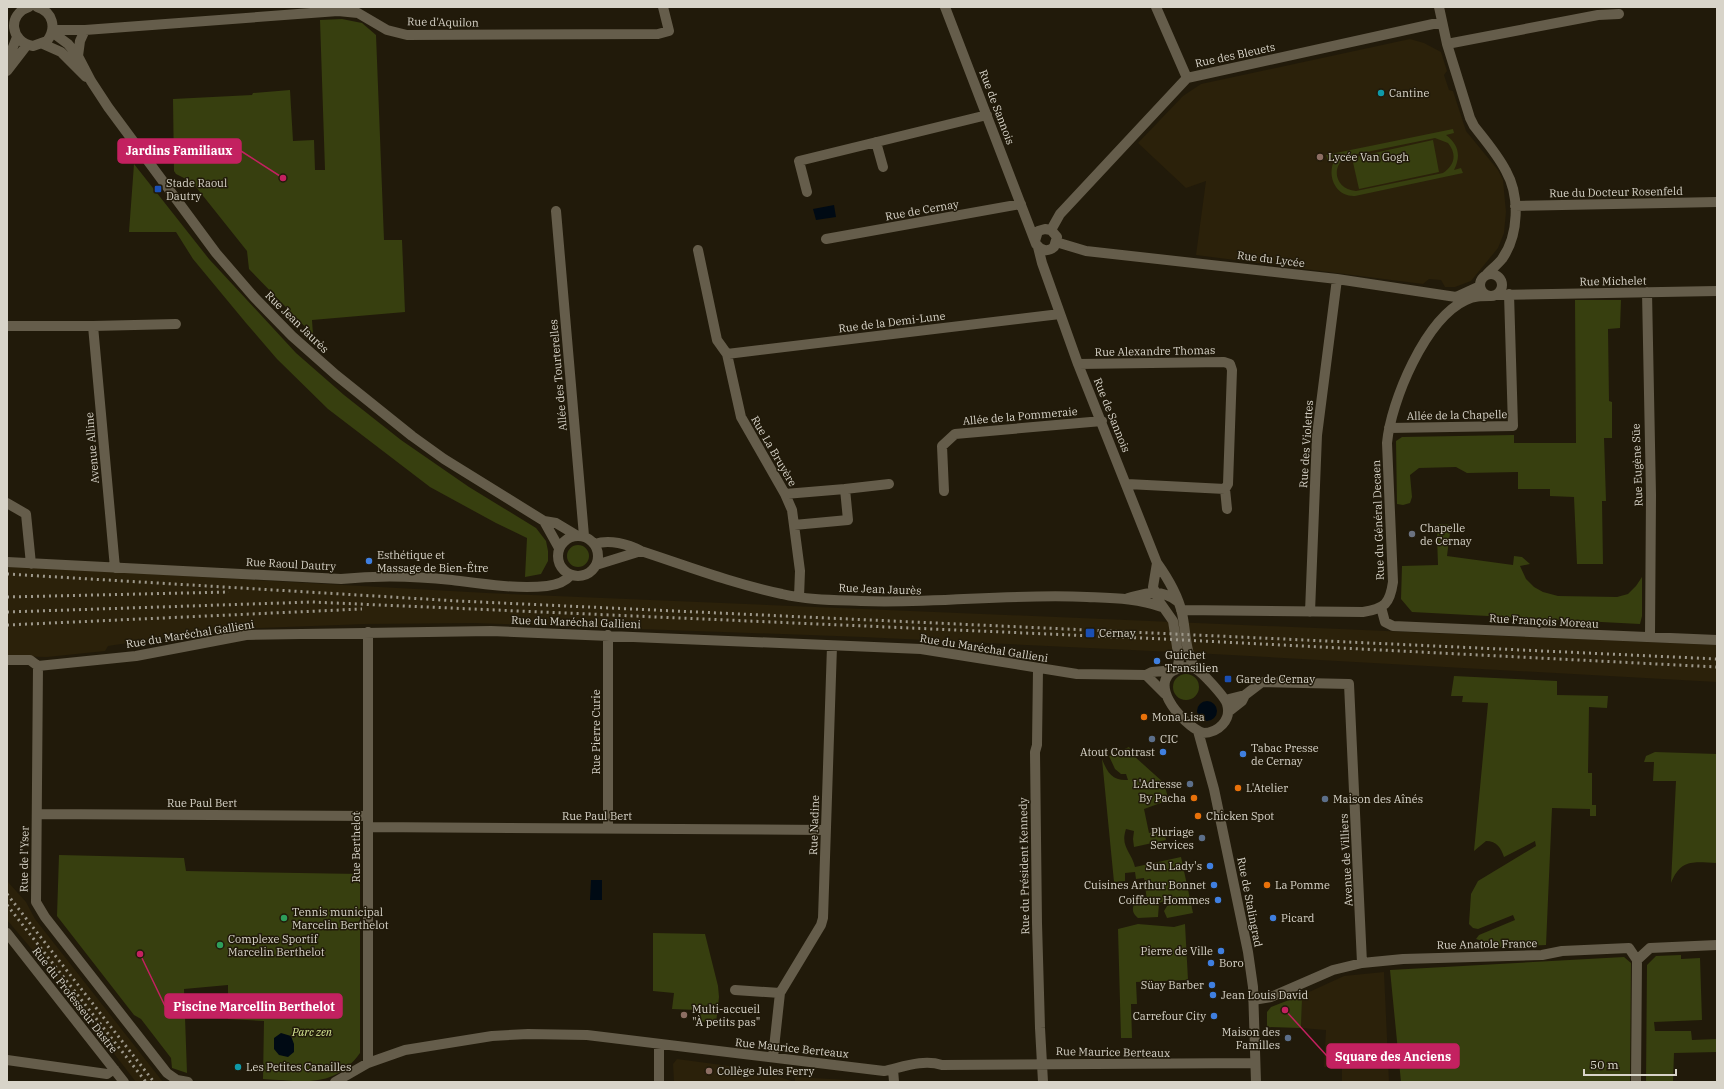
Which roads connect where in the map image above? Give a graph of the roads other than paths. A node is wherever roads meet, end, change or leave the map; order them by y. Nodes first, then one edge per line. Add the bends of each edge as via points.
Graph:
1 (38, 7) edge
2 (663, 7) edge
3 (946, 7) edge
4 (1156, 7) edge
5 (1439, 7) edge
6 (24, 8) edge
7 (1619, 14) dead end
8 (1442, 22) junction
9 (85, 30) junction
10 (53, 31) junction
11 (17, 37) junction
12 (43, 44) junction
13 (1447, 44) junction
14 (27, 45) junction
15 (78, 56) junction
16 (7, 62) edge
17 (7, 71) edge
18 (1187, 78) junction
19 (91, 81) junction
20 (987, 115) junction
21 (876, 142) junction
22 (883, 167) dead end
23 (807, 192) dead end
24 (1717, 202) edge
25 (1021, 204) junction
26 (1516, 206) junction
27 (556, 211) dead end
28 (1026, 216) junction
29 (1046, 230) junction
30 (826, 239) dead end
31 (1037, 244) junction
32 (1055, 244) junction
33 (698, 250) dead end
34 (1502, 258) junction
35 (1047, 274) junction
36 (1487, 274) junction
37 (1337, 279) junction
38 (1480, 286) junction
39 (1500, 291) junction
40 (1717, 291) edge
41 (1647, 292) junction
42 (1060, 314) junction
43 (176, 324) dead end
44 (7, 326) edge
45 (93, 326) junction
46 (727, 354) junction
47 (1078, 364) junction
48 (1102, 421) junction
49 (1389, 428) junction
50 (889, 484) dead end
51 (1127, 484) junction
52 (845, 489) junction
53 (1226, 489) junction
54 (944, 491) dead end
55 (785, 494) junction
56 (7, 503) edge
57 (1227, 510) dead end
58 (544, 521) junction
59 (794, 525) junction
60 (580, 536) junction
61 (595, 544) junction
62 (559, 548) junction
63 (641, 551) junction
64 (7, 562) edge
65 (1157, 563) junction
66 (31, 564) junction
67 (596, 565) junction
68 (115, 568) junction
69 (571, 575) junction
70 (1154, 592) junction
71 (800, 597) junction
72 (1126, 598) junction
73 (1162, 606) junction
74 (1179, 606) junction
75 (1381, 607) junction
76 (1310, 612) junction
77 (368, 632) junction
78 (608, 635) junction
79 (1650, 637) junction
80 (1717, 640) edge
81 (832, 646) junction
82 (7, 660) edge
83 (38, 666) junction
84 (1195, 668) junction
85 (1038, 669) junction
86 (1176, 669) junction
87 (1146, 676) junction
88 (1165, 694) junction
89 (1245, 695) junction
90 (1225, 700) junction
91 (1228, 712) junction
92 (1198, 731) junction
93 (37, 814) junction
94 (368, 816) junction
95 (368, 827) junction
96 (608, 828) junction
97 (826, 830) junction
98 (7, 933) edge
99 (1717, 945) edge
100 (1637, 960) junction
101 (1362, 963) junction
102 (735, 990) dead end
103 (780, 993) junction
104 (1253, 1000) junction
105 (659, 1045) junction
106 (773, 1057) junction
107 (7, 1060) edge
108 (368, 1063) junction
109 (1043, 1063) junction
110 (1255, 1063) junction
111 (114, 1069) junction
112 (893, 1069) junction
113 (124, 1082) edge
114 (188, 1082) edge
115 (335, 1082) edge
116 (660, 1082) edge
117 (894, 1082) edge
118 (1043, 1082) edge
119 (1256, 1082) edge
120 (1636, 1082) edge

1 - 10 street via 50,16
2 - 9 street, Rue d'Aquilon via 669,31 658,34 407,35 387,30 358,13 338,11
3 - 20 street, Rue de Sannois
4 - 18 street
5 - 8 street
6 - 11 street via 17,14 13,26
7 - 13 street via 1598,15
8 - 13 street
8 - 18 street, Rue des Bleuets
9 - 10 street, Rue d'Aquilon
9 - 15 street
10 - 12 street
10 - 15 street, Rue Jean Jaurès
11 - 14 street
11 - 16 street
12 - 14 street
12 - 19 street, Rue Jean Jaurès via 61,52
13 - 26 street via 1470,118 1507,171
14 - 17 street
15 - 19 street, Rue Jean Jaurès
18 - 29 street, Rue des Bleuets
19 - 58 street, Rue Jean Jaurès via 216,253 292,336 336,376 412,436 444,459
20 - 21 street
20 - 25 street, Rue de Sannois
21 - 22 street
21 - 23 street via 799,161
24 - 26 street, Rue du Docteur Rosenfeld
25 - 28 street, Rue de Sannois
25 - 30 street, Rue de Cernay
26 - 34 street via 1513,232
27 - 60 street, Allée des Tourterelles
28 - 29 street, Rue de Sannois
28 - 31 street, Rue de Sannois
29 - 31 street via 1036,234
29 - 32 street via 1056,235
31 - 32 street via 1045,250
31 - 35 street, Rue de Sannois
32 - 35 street, Rue de Sannois via 1048,257
32 - 37 street, Rue du Lycée via 1086,251
33 - 46 street, Rue La Bruyère via 717,340
34 - 36 street
34 - 39 street
35 - 42 street, Rue de Sannois
36 - 38 street
36 - 39 street via 1495,274
37 - 38 street, Rue du Lycée via 1456,297
37 - 76 street, Rue des Violettes via 1317,435
38 - 39 street via 1483,292
39 - 41 street, Rue Michelet
39 - 49 street, Rue du Général Decaen via 1465,300 1438,324 1415,357 1395,405
39 - 49 street, Allée de la Chapelle via 1513,426
40 - 41 street, Rue Michelet
41 - 79 street, Rue Eugène Süe via 1651,495
42 - 46 street, Rue de la Demi-Lune
42 - 47 street, Rue de Sannois
43 - 45 street
44 - 45 street
45 - 68 street, Avenue Alline
46 - 55 street, Rue La Bruyère via 741,417
47 - 48 street, Rue de Sannois
47 - 53 street, Rue Alexandre Thomas via 1230,364 1232,370
48 - 51 street, Rue de Sannois
48 - 54 street, Allée de la Pommeraie via 955,434 942,446
49 - 75 street, Rue du Général Decaen via 1387,443 1393,582 1390,598
50 - 52 street
51 - 53 street
51 - 65 street, Rue de Sannois
52 - 55 street
52 - 59 street via 848,520
53 - 57 street, Rue Alexandre Thomas
55 - 59 street, Rue La Bruyère via 792,510
56 - 66 street via 26,514
58 - 60 street, Rue Jean Jaurès via 556,523
58 - 62 street, Rue Jean Jaurès
59 - 71 street, Rue La Bruyère via 800,571
60 - 61 street
60 - 62 street via 565,539
61 - 63 street, Rue Jean Jaurès via 602,542 630,545
61 - 67 street via 598,554
62 - 69 street via 558,561 561,568
63 - 67 street
63 - 71 street, Rue Jean Jaurès via 762,589
64 - 66 street, Rue Raoul Dautry
65 - 70 street
65 - 74 street, Rue de Sannois via 1165,573
66 - 68 street, Rue Raoul Dautry
67 - 69 street via 586,575
68 - 69 street, Rue Raoul Dautry via 341,579 436,579 516,586 556,584 566,581
70 - 72 street, Rue Jean Jaurès
70 - 73 street
70 - 74 street via 1166,594
71 - 72 street, Rue Jean Jaurès via 928,602 1026,596
72 - 73 street, Rue Jean Jaurès
73 - 86 street via 1173,621 1180,660
74 - 76 street
74 - 84 street, Rue de Sannois via 1190,658
75 - 76 street via 1363,612
75 - 79 street, Rue François Moreau via 1385,622 1392,626
77 - 78 street, Rue du Maréchal Gallieni via 491,631
77 - 83 street, Rue du Maréchal Gallieni via 246,634 136,656
77 - 94 street, Rue Berthelot
78 - 81 street, Rue du Maréchal Gallieni
78 - 96 street, Rue Pierre Curie
79 - 80 street, Rue François Moreau
81 - 85 street, Rue du Maréchal Gallieni via 921,649
81 - 97 street, Rue Nadine
82 - 83 street, Rue du Maréchal Gallieni via 30,660
83 - 93 street, Rue de l'Yser
84 - 86 street
84 - 90 street
85 - 87 street, Rue du Maréchal Gallieni via 1077,674
85 - 109 street, Rue du Président Kennedy via 1035,752 1037,922
86 - 87 street, Rue du Maréchal Gallieni via 1152,672
86 - 88 street via 1165,682
87 - 88 street
88 - 92 street via 1169,702
89 - 90 street
89 - 91 street via 1242,701
89 - 101 street, Avenue de Villiers via 1262,682 1349,684
90 - 91 street
91 - 92 street via 1218,729 1207,733
92 - 104 street, Rue de Stalingrad via 1238,896
93 - 94 street, Rue Paul Bert
93 - 114 street, Rue de l'Yser via 36,895 40,910 167,1073 182,1082
94 - 95 street, Rue Berthelot
95 - 96 street, Rue Paul Bert
95 - 108 street, Rue Berthelot
96 - 97 street, Rue Paul Bert
97 - 103 street, Rue Nadine via 823,918
98 - 111 street, Rue du Professeur Dastre
99 - 100 street via 1650,948
100 - 101 street, Rue Anatole France via 1629,948 1562,951 1542,955 1402,959
100 - 120 street
101 - 104 street, Rue Anatole France via 1333,970 1271,998
102 - 103 street
103 - 106 street, Rue Nadine
104 - 110 street, Rue de Stalingrad
105 - 106 street, Rue Maurice Berteaux
105 - 108 street, Rue Maurice Berteaux via 587,1035 492,1036 405,1050
105 - 116 street
106 - 112 street, Rue Maurice Berteaux via 884,1071
107 - 111 street via 107,1074
108 - 115 street, Rue Maurice Berteaux
109 - 110 street, Rue Maurice Berteaux
109 - 112 street, Rue Maurice Berteaux via 942,1065 934,1062
109 - 118 street, Rue du Président Kennedy
110 - 119 street, Rue de Stalingrad
111 - 113 street, Rue du Professeur Dastre
112 - 117 street

